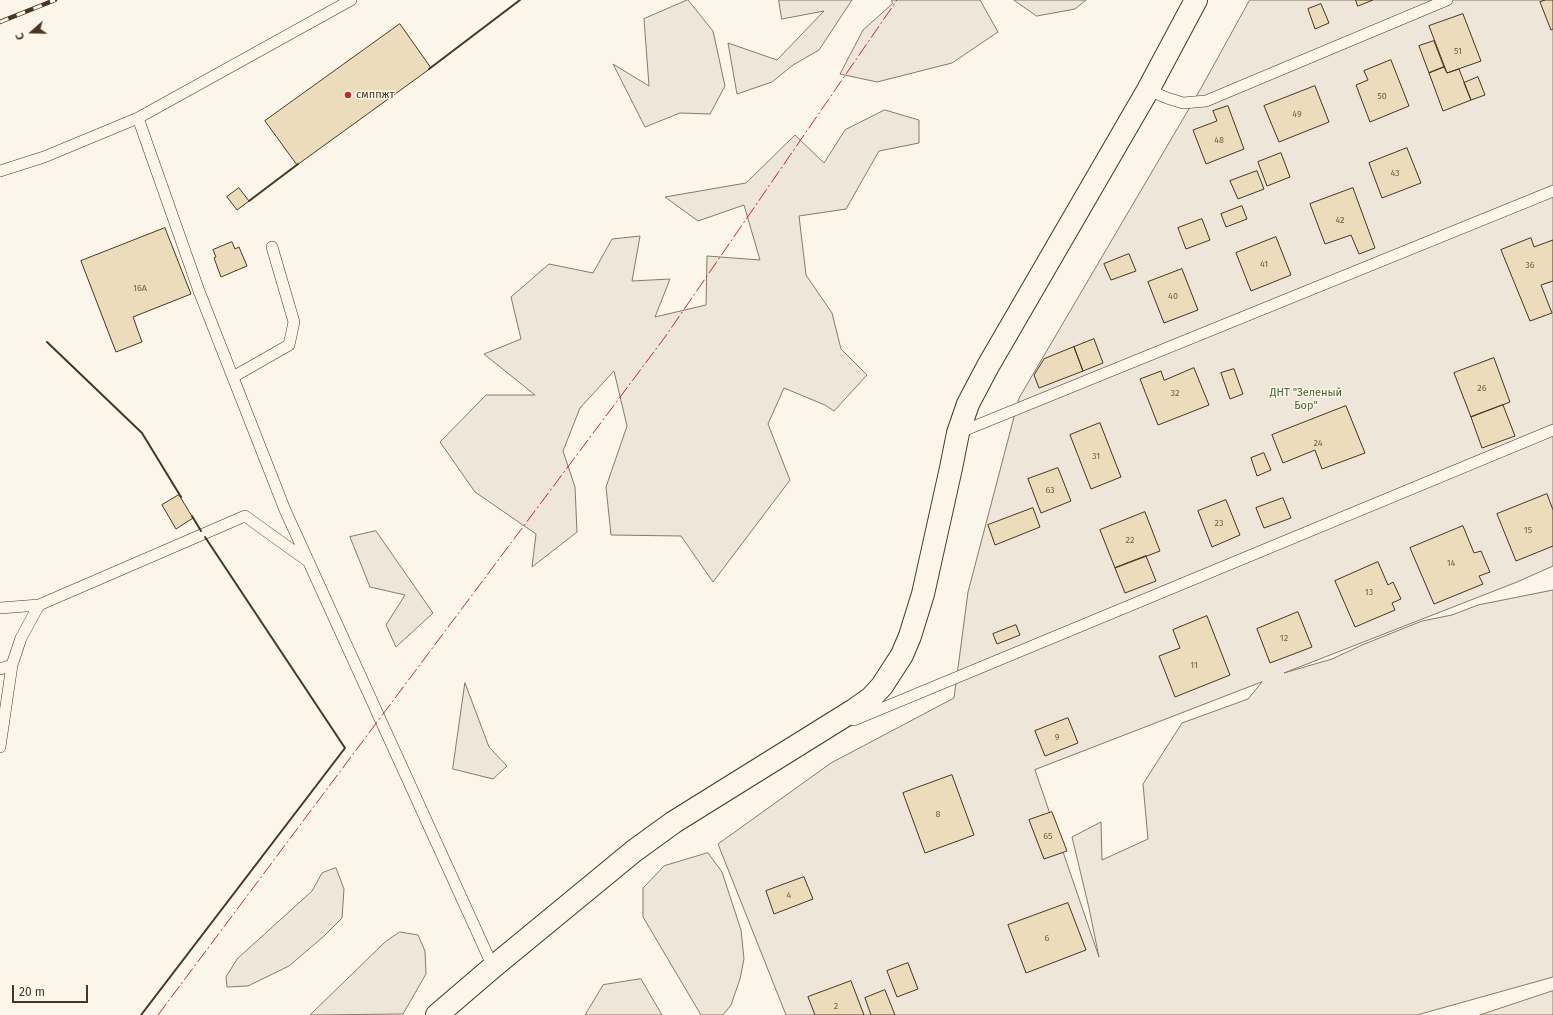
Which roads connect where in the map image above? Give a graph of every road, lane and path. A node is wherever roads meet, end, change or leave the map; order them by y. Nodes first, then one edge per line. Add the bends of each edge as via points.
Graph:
1 (351, 0) edge
2 (1196, 0) edge
3 (1447, 0) edge
4 (1148, 90) junction
5 (138, 118) junction
6 (0, 171) edge
7 (1553, 192) edge
8 (272, 247) dead end
9 (233, 377) junction
10 (1553, 430) edge
11 (958, 433) junction
12 (309, 562) junction
13 (39, 605) junction
14 (0, 608) edge
15 (12, 665) junction
16 (0, 669) edge
17 (811, 738) junction
18 (0, 747) edge
19 (493, 966) junction
20 (437, 1015) edge

1 - 5 lane
2 - 4 street
3 - 4 lane via 1206,101 1183,103
4 - 11 street via 988,366 968,404
5 - 6 lane via 44,157
5 - 9 lane via 199,291
7 - 11 lane
8 - 9 lane via 294,322 289,345
9 - 12 lane via 285,510
10 - 17 lane
11 - 17 street via 917,618 902,655 871,698
12 - 13 lane via 245,516
12 - 19 lane
13 - 14 lane
13 - 15 lane via 21,638
15 - 16 lane
15 - 18 lane
17 - 19 street via 674,822 639,847
19 - 20 street

